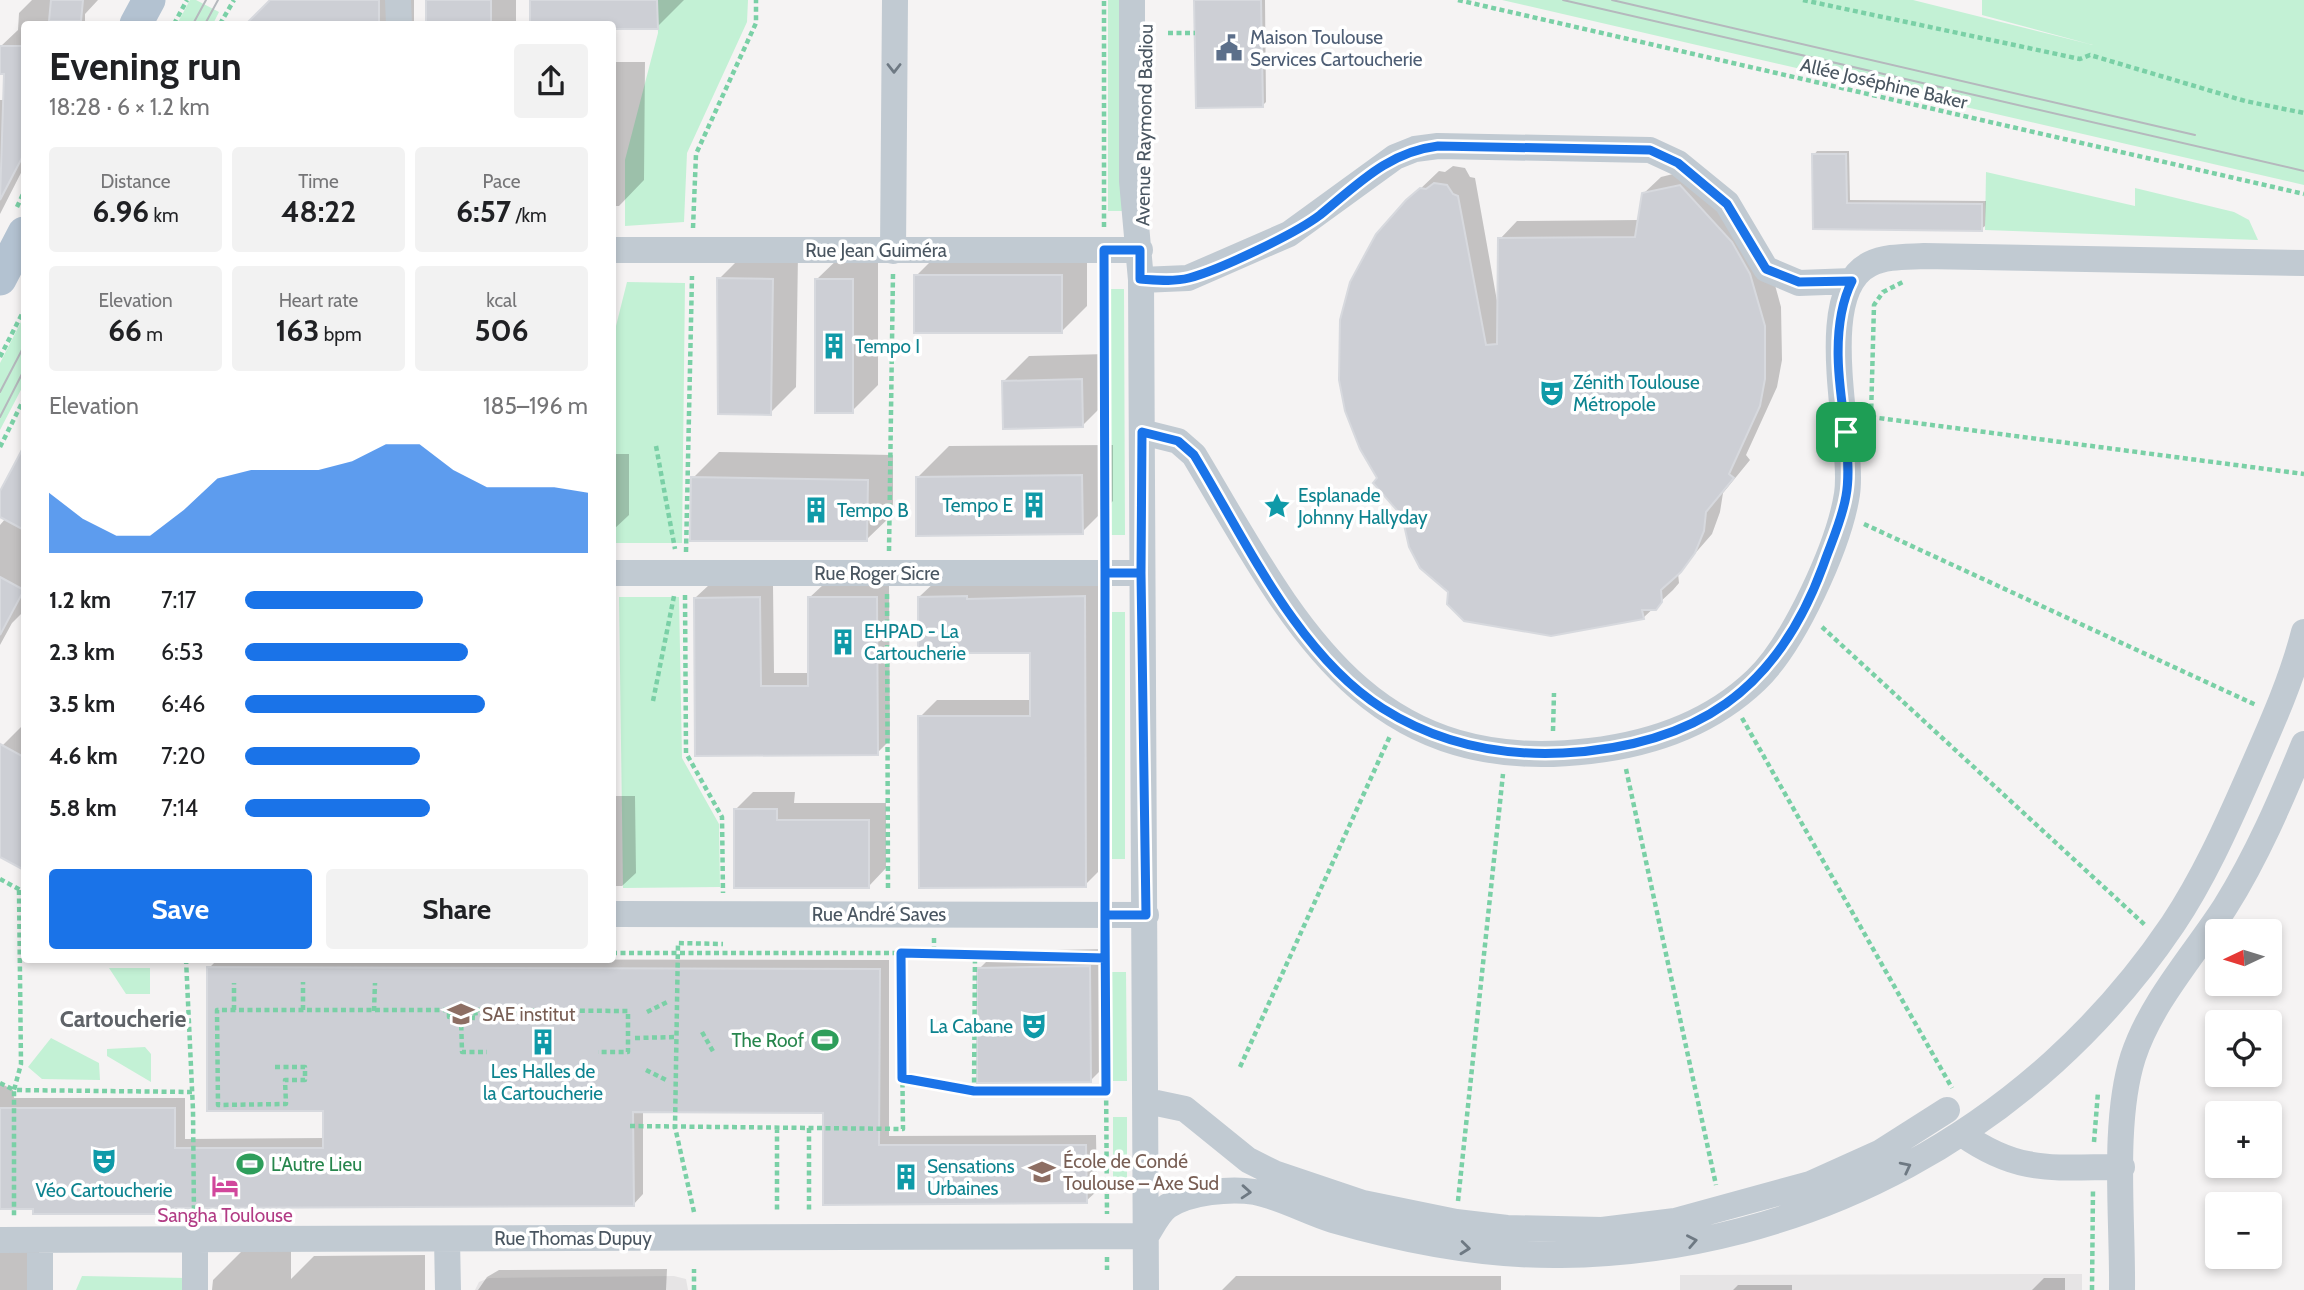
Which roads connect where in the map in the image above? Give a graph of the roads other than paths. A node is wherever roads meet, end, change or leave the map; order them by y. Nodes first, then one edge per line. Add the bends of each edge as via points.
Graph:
1 (149, 0) edge
2 (398, 0) edge
3 (895, 0) edge
4 (1132, 0) edge
5 (1146, 0) edge
6 (138, 21) edge
7 (399, 21) edge
8 (21, 239) edge
9 (616, 250) edge
10 (1140, 250) junction
11 (893, 251) junction
12 (2304, 263) edge
13 (0, 279) edge
14 (1140, 279) junction
15 (1852, 281) junction
16 (1142, 432) junction
17 (616, 573) edge
18 (1141, 573) junction
19 (2304, 632) edge
20 (2304, 744) edge
21 (616, 914) edge
22 (1146, 915) junction
23 (1147, 1101) junction
24 (1947, 1111) dead end
25 (1967, 1130) junction
26 (2122, 1167) junction
27 (7, 1231) edge
28 (1146, 1236) junction
29 (195, 1239) junction
30 (447, 1239) junction
31 (40, 1240) junction
32 (40, 1290) edge
33 (195, 1290) edge
34 (448, 1290) edge
35 (1146, 1290) edge
36 (2122, 1290) edge

1 - 6 main road
2 - 7 street
3 -> 11 street
4 - 10 street, Avenue Raymond Badiou via 1132,181
5 - 10 street, Avenue Raymond Badiou via 1146,180
8 - 13 main road
9 - 11 street, Rue Jean Guiméra
10 - 11 street, Rue Jean Guiméra
10 - 14 street, Avenue Raymond Badiou
12 - 15 street via 1924,256 1871,264
14 - 15 street via 1188,278 1205,272 1289,234 1395,157 1438,146 1650,150 1678,163 1727,204 1766,269 1799,282
14 - 16 street, Avenue Raymond Badiou
15 - 16 street via 1842,310 1839,370 1848,477 1842,513 1804,610 1768,667 1732,700 1688,726 1621,747 1553,754 1505,752 1442,738 1399,718 1358,691 1291,615 1194,455 1178,441
16 - 18 street, Avenue Raymond Badiou
17 - 18 street, Rue Roger Sicre
18 - 22 street, Avenue Raymond Badiou
19 - 25 street via 2276,714 2190,897 2098,1017
20 - 26 street via 2244,873 2143,1032 2125,1086
21 - 22 street, Rue André Saves
22 - 23 street, Avenue Raymond Badiou
23 - 24 street via 1185,1109 1248,1160 1274,1173 1363,1203 1507,1228 1602,1230 1675,1221 1811,1184 1881,1152
23 - 28 street, Avenue Raymond Badiou
25 - 26 street via 1987,1152 2008,1161 2043,1167
28 -> 25 street via 1166,1207 1217,1192 1256,1192 1337,1221 1442,1246 1559,1255 1622,1252 1687,1243 1777,1221 1858,1191 1928,1156
26 - 36 street
27 - 31 street, Rue Thomas Dupuy
28 - 30 street, Rue Thomas Dupuy
28 - 35 street, Avenue Raymond Badiou
29 - 30 street, Rue Thomas Dupuy
29 - 31 street, Rue Thomas Dupuy
29 - 33 street
30 - 34 street
31 - 32 street

